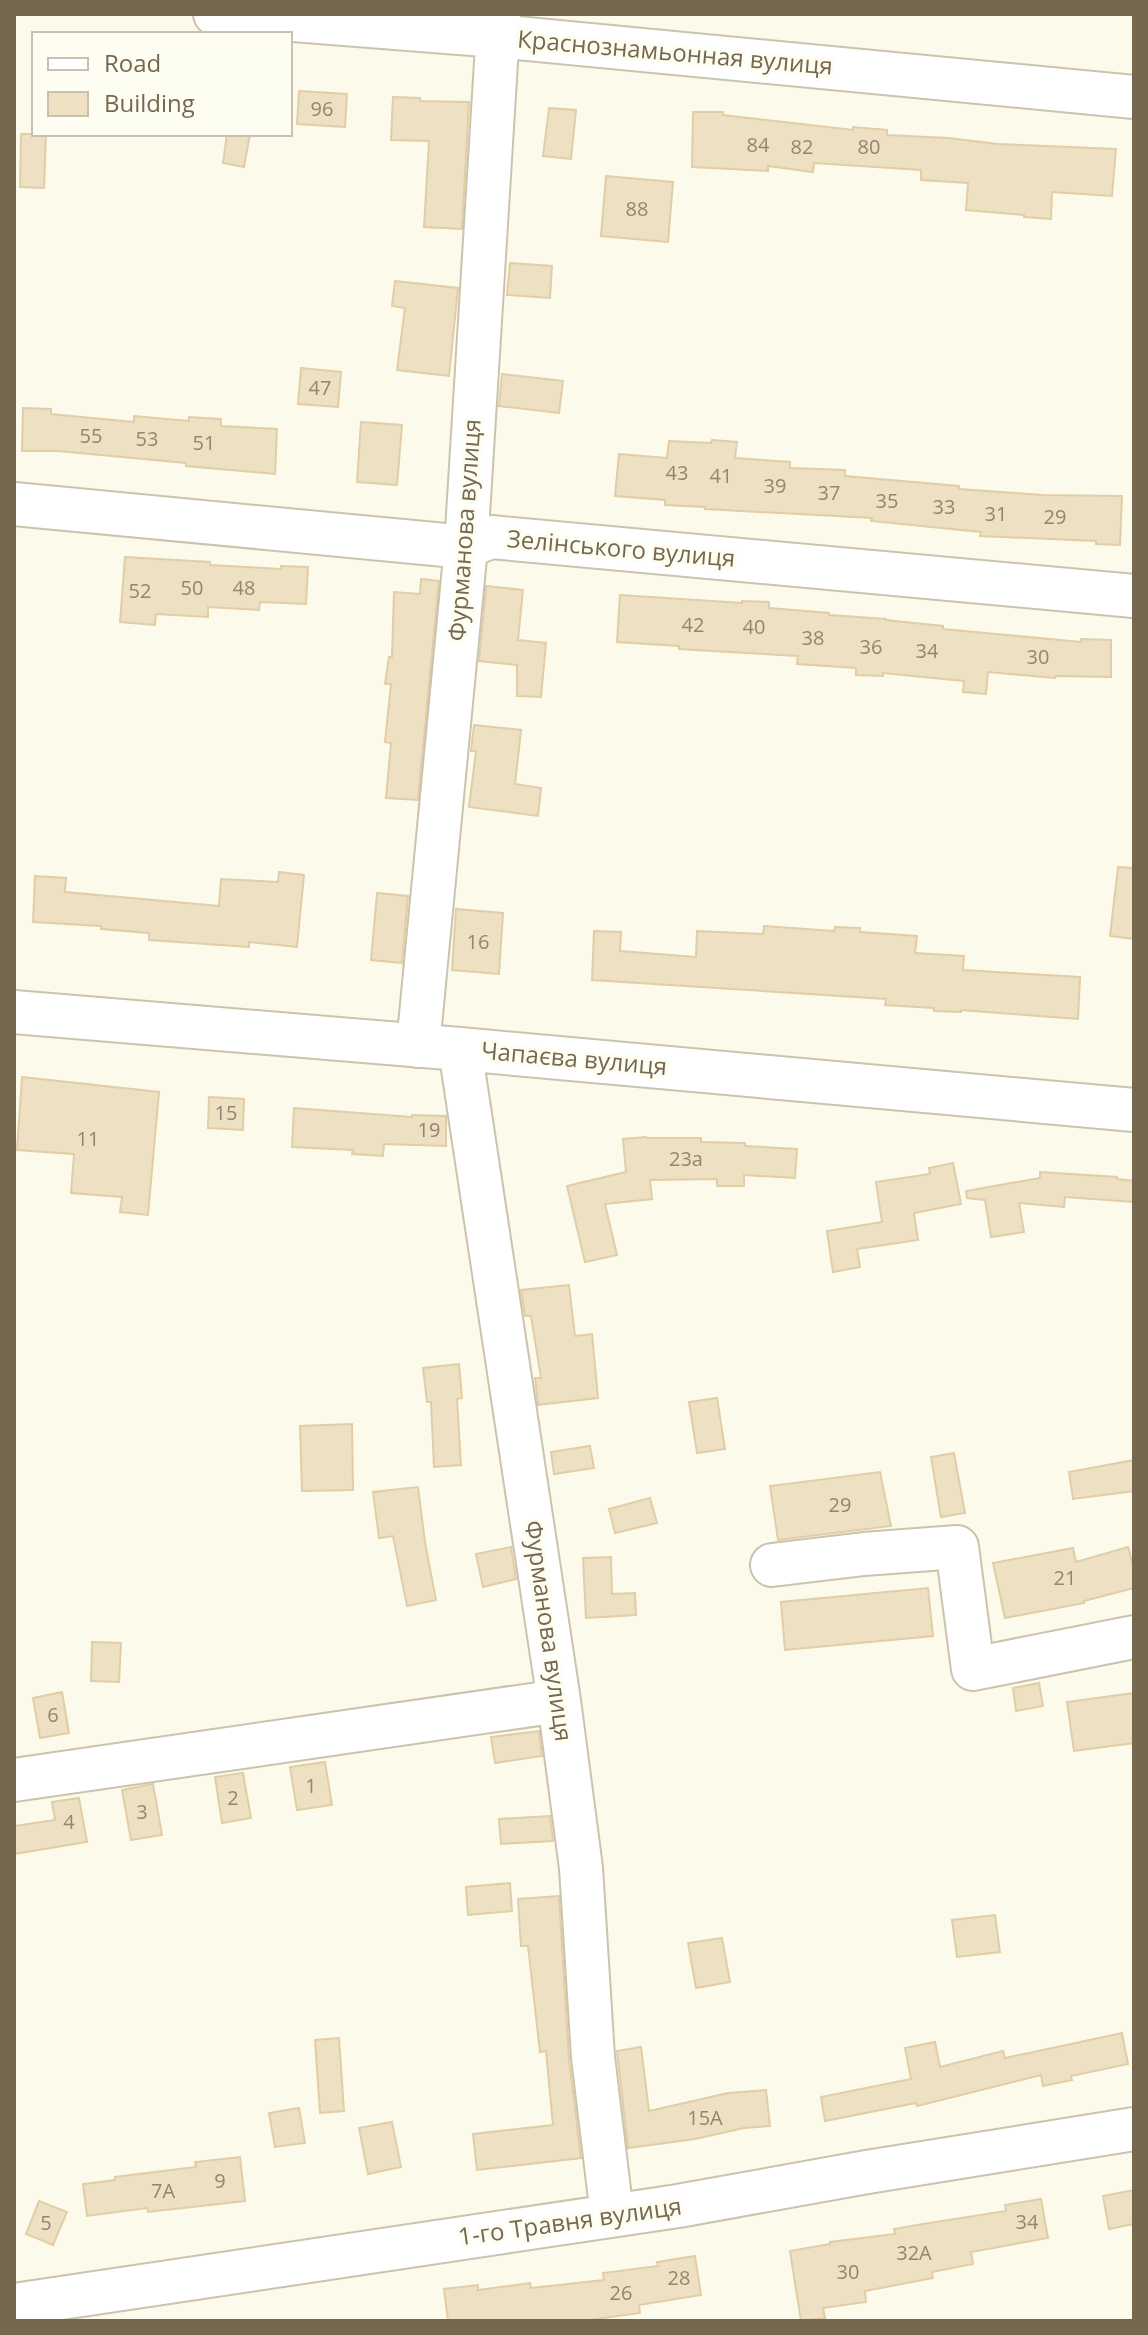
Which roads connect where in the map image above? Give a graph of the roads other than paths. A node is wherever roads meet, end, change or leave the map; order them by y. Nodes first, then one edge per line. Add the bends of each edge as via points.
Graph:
1 (215, 14) edge
2 (498, 25) edge
3 (1134, 97) edge
4 (14, 504) edge
5 (466, 547) junction
6 (1134, 596) edge
7 (14, 1012) edge
8 (418, 1046) junction
9 (460, 1049) junction
10 (1134, 1110) edge
11 (772, 1565) dead end
12 (1134, 1637) edge
13 (559, 1701) junction
14 (14, 1780) edge
15 (1134, 2129) edge
16 (612, 2215) junction
17 (16, 2308) edge

1 - 2 street, Краснознамьонная вулиця
2 - 3 street, Краснознамьонная вулиця
2 - 5 street, Фурманова вулиця
4 - 5 street, Зелінського вулиця
5 - 6 street, Зелінського вулиця via 491,537
5 - 8 street, Фурманова вулиця
7 - 8 street, Чапаєва вулиця
8 - 9 street, Чапаєва вулиця
9 - 10 street, Чапаєва вулиця
9 - 13 street, Фурманова вулиця
11 - 12 street via 957,1547 973,1669
13 - 14 street
13 - 16 street, Фурманова вулиця via 581,1868 593,2057
15 - 16 street, 1-го Травня вулиця
16 - 17 street, 1-го Травня вулиця

